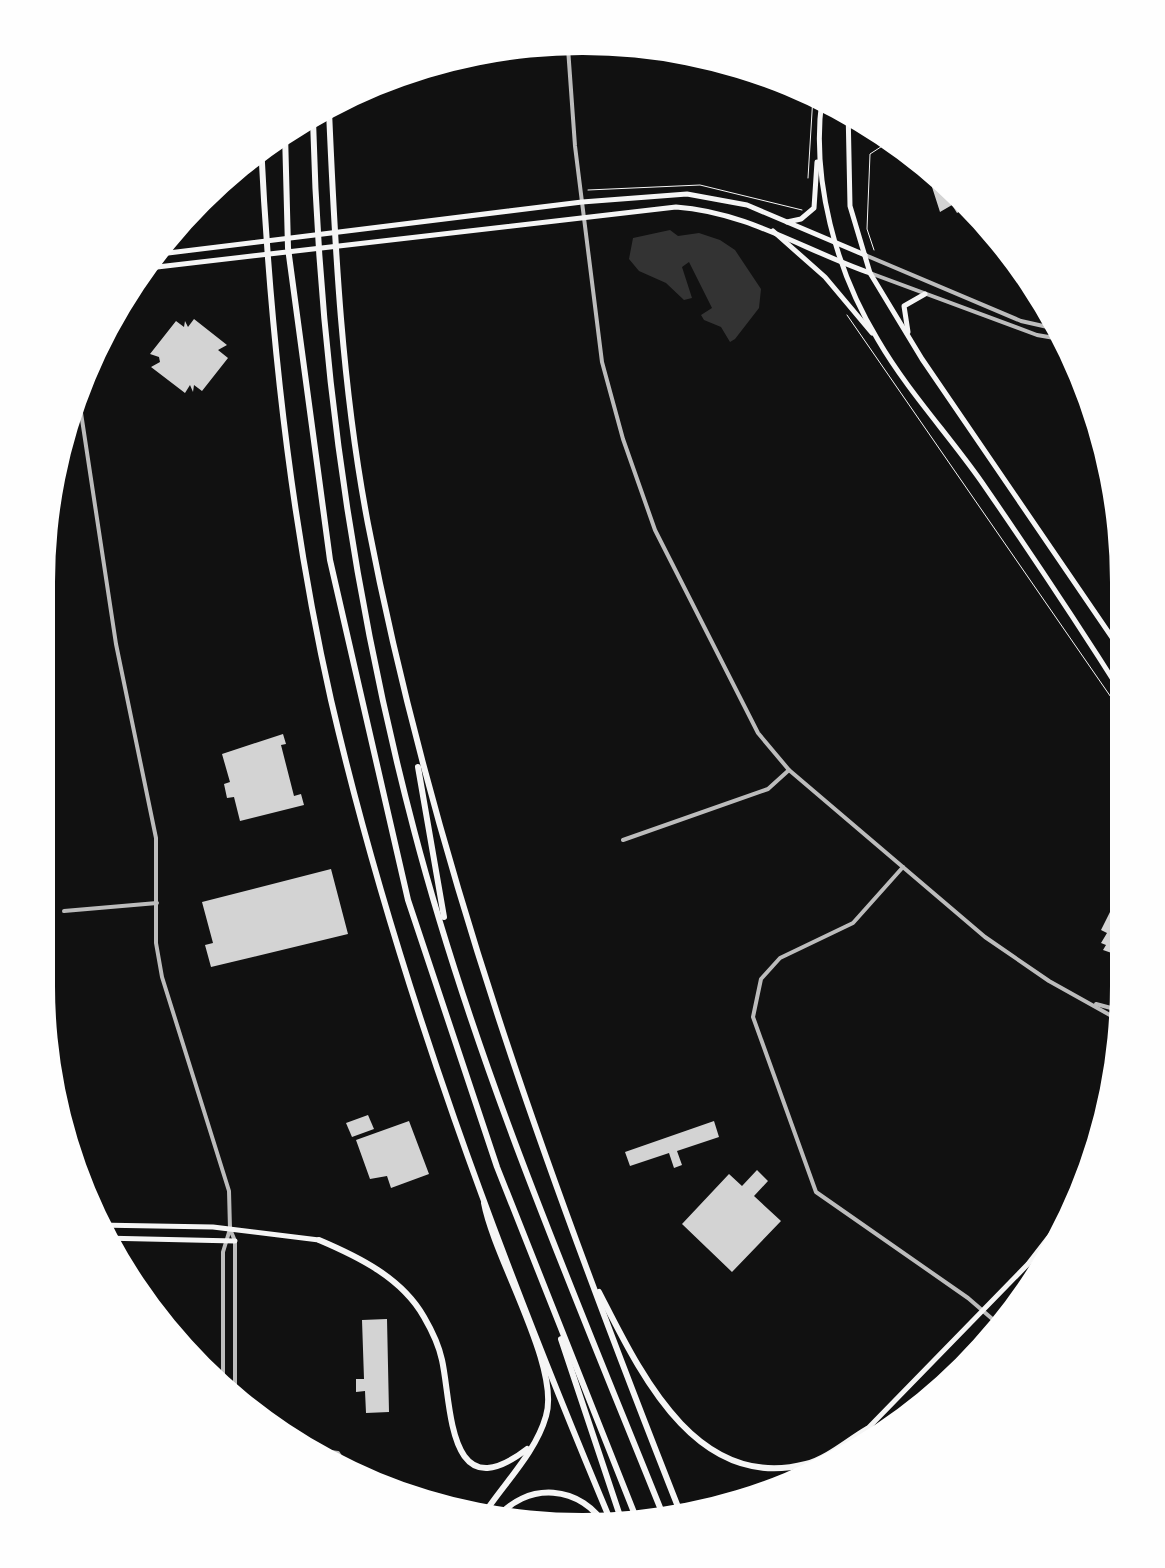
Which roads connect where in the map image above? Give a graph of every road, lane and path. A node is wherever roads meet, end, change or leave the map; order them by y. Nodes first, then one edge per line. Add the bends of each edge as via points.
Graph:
1 (569, 55) edge
2 (812, 107) edge
3 (821, 112) edge
4 (330, 120) edge
5 (848, 127) edge
6 (313, 129) edge
7 (818, 144) junction
8 (879, 146) edge
9 (285, 147) edge
10 (264, 162) edge
11 (809, 187) dead end
12 (582, 202) junction
13 (584, 216) junction
14 (787, 222) junction
15 (773, 231) junction
16 (837, 243) junction
17 (874, 250) dead end
18 (171, 253) edge
19 (864, 255) junction
20 (842, 263) junction
21 (160, 267) edge
22 (870, 273) junction
23 (925, 294) junction
24 (847, 316) dead end
25 (1043, 326) edge
26 (1049, 337) edge
27 (910, 340) junction
28 (878, 341) junction
29 (82, 417) edge
30 (1110, 634) edge
31 (1110, 676) edge
32 (1110, 696) edge
33 (407, 704) junction
34 (788, 770) junction
35 (623, 840) dead end
36 (904, 868) junction
37 (157, 902) junction
38 (64, 911) dead end
39 (449, 948) junction
40 (1091, 1004) junction
41 (1109, 1005) edge
42 (1109, 1014) edge
43 (480, 1182) junction
44 (113, 1225) edge
45 (230, 1229) junction
46 (120, 1238) edge
47 (320, 1240) joint
48 (224, 1241) junction
49 (234, 1241) junction
50 (1037, 1252) edge
51 (586, 1265) junction
52 (544, 1285) junction
53 (984, 1312) junction
54 (991, 1318) edge
55 (223, 1371) edge
56 (235, 1382) edge
57 (868, 1429) edge
58 (532, 1445) junction
59 (808, 1462) edge
60 (677, 1504) edge
61 (491, 1505) edge
62 (508, 1507) edge
63 (660, 1507) edge
64 (634, 1510) edge
65 (605, 1512) edge
66 (619, 1512) edge
67 (597, 1513) edge

1 - 12 street
2 - 11 path
3 - 7 main road
4 - 33 highway via 337,294 352,417
5 - 19 main road via 850,206
6 - 39 highway via 336,441 369,641
7 - 14 main road via 814,208 802,220
7 - 16 main road
8 - 17 path via 869,159 867,229
9 - 52 highway via 288,248 330,560 408,900 496,1167
10 - 43 highway via 289,446 330,695 414,1004
12 - 13 street
12 - 14 main road via 686,194 748,205
12 - 18 main road
13 - 15 main road via 698,208
13 - 21 main road
13 - 34 street via 602,362 643,498 758,733
14 - 16 main road
15 - 20 main road
15 - 28 main road via 825,277
16 - 19 main road
16 - 20 main road
19 - 22 main road
19 - 25 street
20 - 22 main road
20 - 28 main road
22 - 23 street
22 - 27 main road
23 - 26 street
23 - 27 main road via 902,312
24 - 32 path
27 - 30 main road
28 - 31 main road
29 - 37 street via 109,601 156,838
33 - 39 highway
33 - 51 highway via 466,919
34 - 35 street via 768,789
34 - 36 street
36 - 40 street via 985,937
36 - 53 street via 853,923 780,958 761,979 753,1017 816,1192
37 - 38 street
37 - 45 street via 162,977 230,1190
39 - 63 highway via 523,1166
40 - 41 street
40 - 42 street
43 - 58 highway via 548,1390 548,1412
43 - 65 highway
44 - 45 main road
45 - 47 main road
45 - 48 street
45 - 49 street
46 - 48 main road
47 - 58 highway via 393,1281 423,1314 442,1358 452,1438 467,1456 500,1466
48 - 49 main road
48 - 55 street
49 - 56 street
50 - 53 main road
51 - 59 highway via 658,1402 683,1428 717,1451 753,1463
51 - 60 highway
52 - 64 highway
52 - 66 highway
53 - 54 street
53 - 57 main road
58 - 61 highway
62 - 67 highway via 546,1492 578,1498

